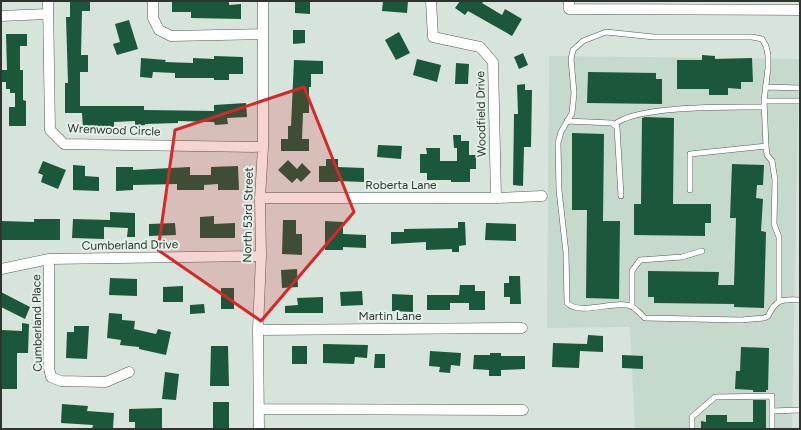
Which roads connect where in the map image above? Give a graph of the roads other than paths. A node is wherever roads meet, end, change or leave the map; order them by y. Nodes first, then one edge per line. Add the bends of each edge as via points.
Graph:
1 (48, 1) edge
2 (153, 1) edge
3 (263, 1) edge
4 (431, 1) edge
5 (569, 1) edge
6 (782, 5) edge
7 (689, 6) edge
8 (800, 10) edge
9 (47, 14) junction
10 (1, 16) edge
11 (262, 34) junction
12 (765, 87) junction
13 (800, 88) edge
14 (800, 102) edge
15 (764, 104) junction
16 (567, 121) junction
17 (614, 125) junction
18 (766, 146) junction
19 (262, 147) junction
20 (690, 190) dead end
21 (542, 196) dead end
22 (621, 196) dead end
23 (260, 198) junction
24 (496, 198) junction
25 (702, 251) dead end
26 (261, 256) junction
27 (49, 259) junction
28 (1, 269) edge
29 (800, 300) edge
30 (779, 301) junction
31 (632, 306) junction
32 (522, 328) dead end
33 (258, 330) junction
34 (129, 372) dead end
35 (259, 409) junction
36 (523, 410) dead end
37 (800, 410) edge
38 (772, 411) junction
39 (259, 429) edge
40 (692, 429) edge
41 (772, 429) edge

1 - 9 street, Wrenwood Circle
2 - 11 street via 153,18 159,30 171,36
3 - 11 street, North 53rd Street
4 - 24 street, Woodfield Drive via 433,37 480,47 493,62
5 - 7 street via 568,9
6 - 7 street
6 - 8 street
9 - 10 street
9 - 19 street, Wrenwood Circle via 50,130 64,144
11 - 19 street, North 53rd Street
12 - 13 lane
12 - 15 lane
12 - 16 lane via 768,55 762,39 654,37 606,32 583,41 573,50 571,59 574,93 572,113
14 - 15 lane
15 - 17 lane via 632,115
15 - 18 lane
16 - 17 lane
16 - 31 lane via 558,143 567,303 579,308
17 - 22 lane via 618,130
18 - 20 lane via 690,154
18 - 30 lane via 775,180 774,224 778,237
19 - 23 street, North 53rd Street
21 - 24 street, Roberta Lane
23 - 24 street, Roberta Lane
23 - 26 street, North 53rd Street
25 - 31 lane via 682,257 640,260 632,271
26 - 27 street, Cumberland Drive
26 - 33 street, North 53rd Street
27 - 28 street, Cumberland Drive
27 - 34 street, Cumberland Place via 51,378 60,381 106,382
29 - 30 lane
30 - 31 lane via 768,316 741,320 646,318
32 - 33 street, Martin Lane
33 - 35 street, North 53rd Street
35 - 36 street
35 - 39 street, North 53rd Street
37 - 38 lane
38 - 40 lane via 772,396 715,397 692,417
38 - 41 lane

